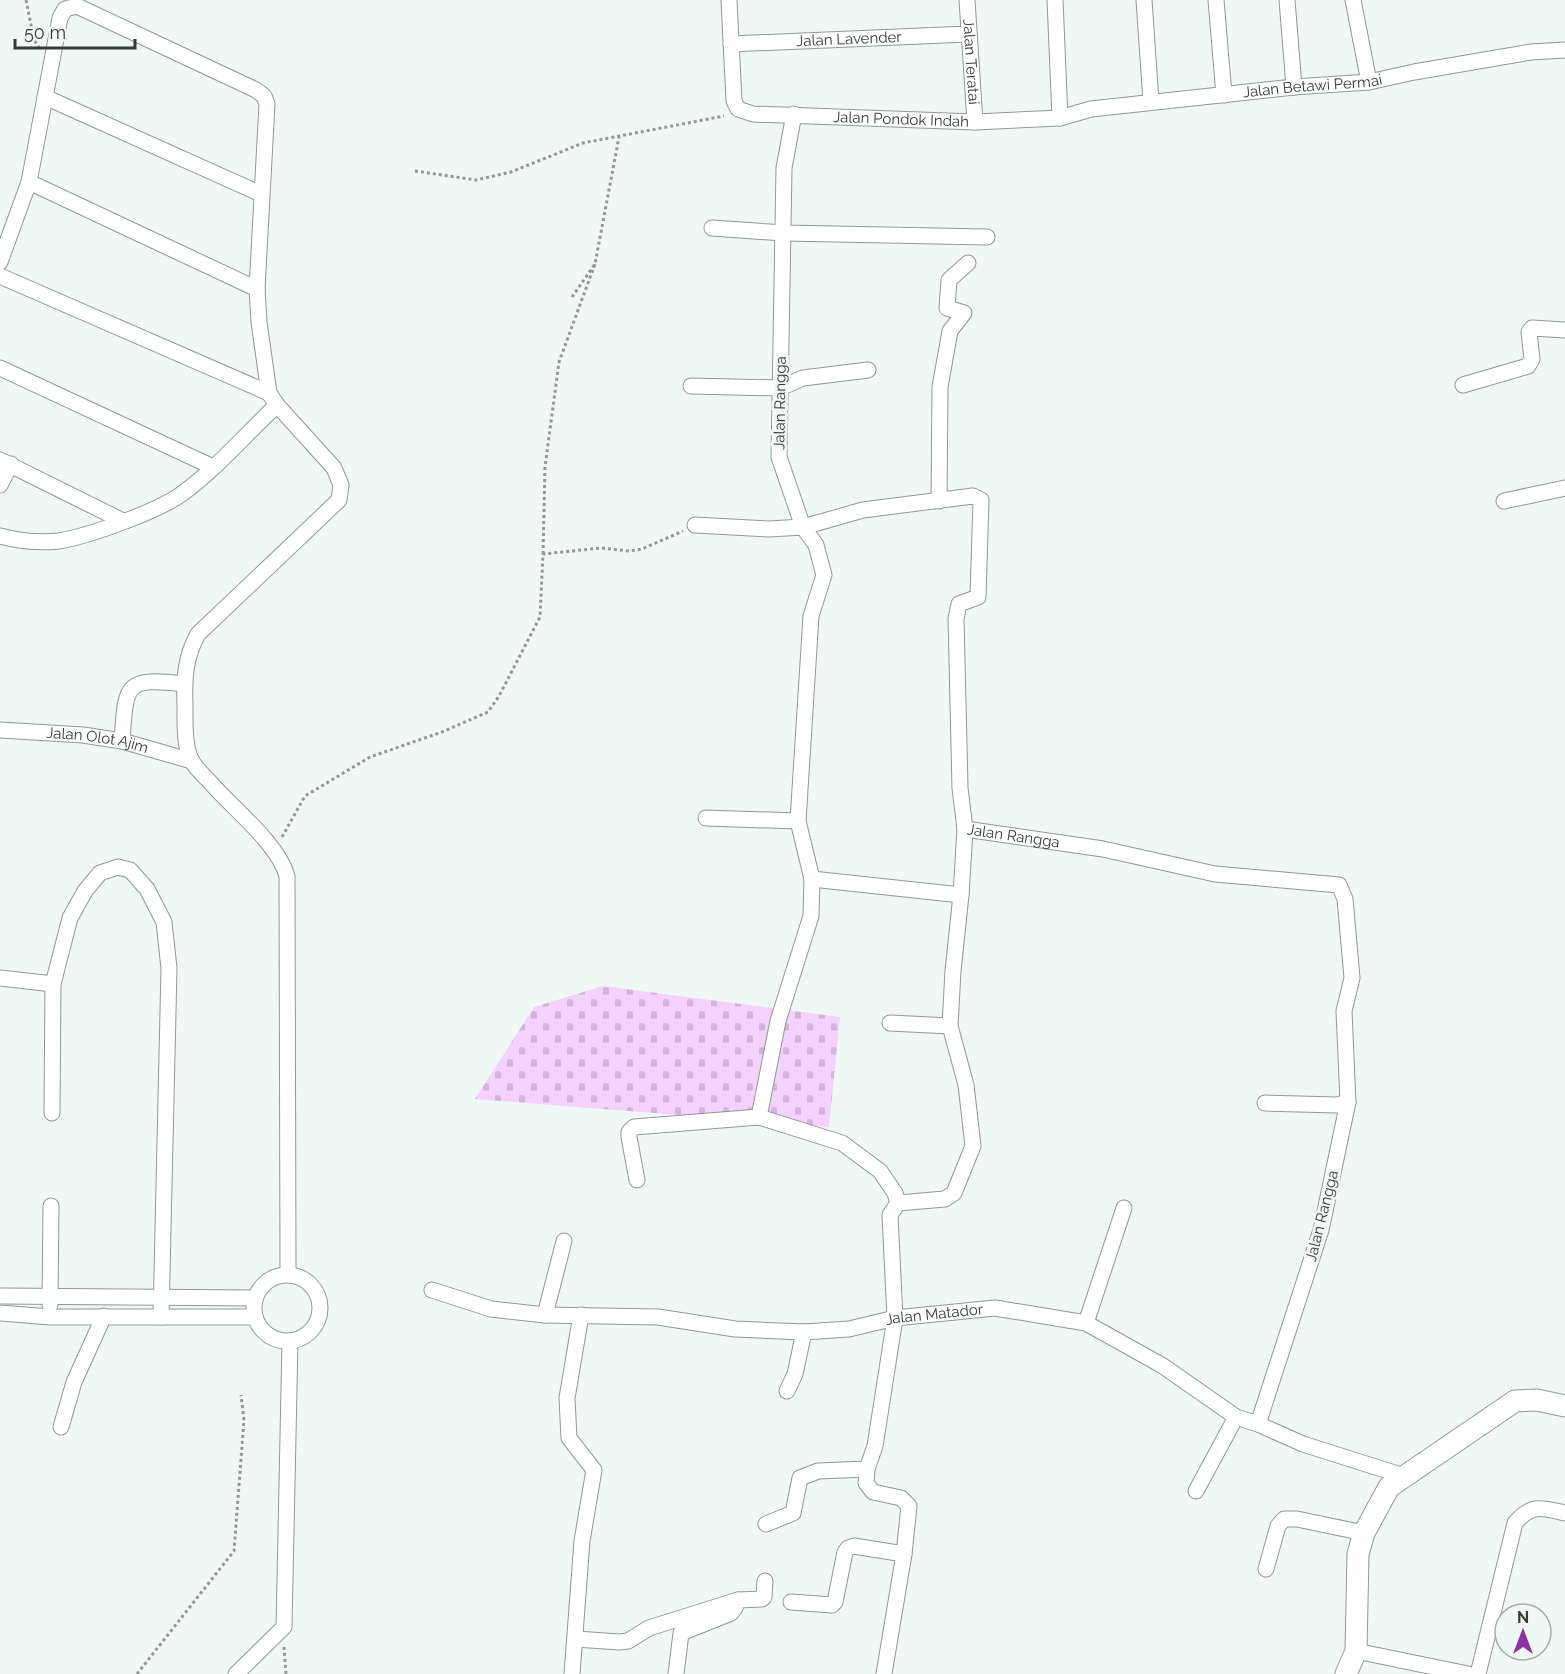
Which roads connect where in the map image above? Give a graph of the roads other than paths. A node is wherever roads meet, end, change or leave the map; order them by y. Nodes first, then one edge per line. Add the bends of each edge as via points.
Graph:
1 (729, 0) edge
2 (967, 0) edge
3 (1055, 0) edge
4 (1144, 0) edge
5 (1216, 0) edge
6 (1287, 0) edge
7 (1353, 0) edge
8 (968, 34) junction
9 (731, 44) junction
10 (1565, 50) edge
11 (1369, 82) junction
12 (1294, 87) junction
13 (1224, 95) junction
14 (45, 97) junction
15 (1151, 102) junction
16 (794, 114) junction
17 (1060, 118) junction
18 (975, 122) junction
19 (29, 182) junction
20 (261, 194) junction
21 (712, 228) dead end
22 (784, 233) junction
23 (987, 237) dead end
24 (0, 262) edge
25 (968, 263) dead end
26 (0, 276) edge
27 (257, 289) junction
28 (1565, 330) edge
29 (0, 368) edge
30 (868, 370) dead end
31 (1463, 385) dead end
32 (691, 386) dead end
33 (780, 388) junction
34 (273, 399) junction
35 (5, 462) edge
36 (213, 467) junction
37 (0, 485) edge
38 (1565, 488) edge
39 (939, 501) junction
40 (1504, 501) dead end
41 (123, 521) junction
42 (695, 525) road end
43 (803, 527) junction
44 (0, 536) edge
45 (184, 684) junction
46 (0, 730) edge
47 (122, 741) junction
48 (192, 761) junction
49 (706, 818) dead end
50 (798, 821) junction
51 (965, 829) junction
52 (812, 879) junction
53 (962, 895) junction
54 (0, 978) edge
55 (53, 984) junction
56 (890, 1023) dead end
57 (950, 1026) junction
58 (1348, 1102) junction
59 (1265, 1103) dead end
60 (52, 1113) dead end
61 (759, 1118) junction
62 (637, 1180) dead end
63 (898, 1203) junction
64 (51, 1206) dead end
65 (1124, 1208) dead end
66 (564, 1241) dead end
67 (288, 1274) junction
68 (432, 1290) dead end
69 (0, 1296) edge
70 (50, 1296) junction
71 (161, 1297) junction
72 (254, 1298) junction
73 (0, 1313) edge
74 (546, 1315) junction
75 (581, 1315) junction
76 (104, 1316) junction
77 (50, 1317) junction
78 (161, 1317) junction
79 (254, 1317) junction
80 (895, 1318) junction
81 (1086, 1323) junction
82 (804, 1332) junction
83 (290, 1341) junction
84 (787, 1391) dead end
85 (1565, 1406) edge
86 (1236, 1417) junction
87 (1258, 1424) junction
88 (61, 1427) dead end
89 (867, 1469) junction
90 (1404, 1476) junction
91 (1196, 1491) dead end
92 (1565, 1513) edge
93 (766, 1524) dead end
94 (1364, 1533) junction
95 (904, 1554) junction
96 (1266, 1569) dead end
97 (765, 1581) dead end
98 (738, 1600) junction
99 (791, 1602) dead end
100 (576, 1639) junction
101 (1356, 1651) junction
102 (236, 1674) edge
103 (572, 1674) edge
104 (676, 1674) edge
105 (884, 1674) edge
106 (1346, 1674) edge
107 (1468, 1674) edge
108 (1478, 1674) edge

1 - 9 street
2 - 8 street, Jalan Teratai
3 - 17 street
4 - 15 street
5 - 13 street
6 - 12 street
7 - 11 street
8 - 9 street, Jalan Lavender
8 - 18 street, Jalan Teratai
9 - 16 street, Jalan Pondok Indah via 736,106 753,114
10 - 11 street, Jalan Betawi Permai via 1531,52
11 - 12 street, Jalan Betawi Permai
12 - 13 street, Jalan Betawi Permai
13 - 15 street, Jalan Betawi Permai
14 - 19 street
14 - 20 street
14 - 20 street via 60,18 65,9 77,6 264,96 267,104
15 - 17 street, Jalan Betawi Permai via 1091,109
16 - 18 street, Jalan Pondok Indah
16 - 22 street, Jalan Rangga via 784,168
17 - 18 street, Jalan Pondok Indah
19 - 24 street
19 - 27 street
20 - 27 street
21 - 22 street
22 - 23 street
22 - 33 street, Jalan Rangga
25 - 39 street via 949,280 947,308 964,313 950,331 940,387
26 - 34 street
27 - 34 street
28 - 31 street via 1532,328 1532,359 1528,366
29 - 36 street
30 - 33 street via 803,378
32 - 33 street
33 - 43 street, Jalan Rangga via 778,457
34 - 36 street
34 - 45 street via 334,468 341,484 339,500 198,634 188,656
35 - 37 street
35 - 41 street
36 - 41 street via 183,494
38 - 40 street
39 - 43 street, Jalan Rangga via 863,510
39 - 51 street, Jalan Rangga via 973,496 981,500 978,597 958,604 956,619 960,788
41 - 44 street via 58,541 18,541
42 - 43 street
43 - 50 street via 816,545 824,575 811,616
45 - 47 street via 136,684 124,705
45 - 48 street via 187,746
46 - 47 street, Jalan Olot Ajim
47 - 48 street, Jalan Olot Ajim
48 - 67 street via 283,863 288,893
49 - 50 street
50 - 52 street
51 - 53 street
51 - 58 street, Jalan Rangga via 1103,849 1215,874 1339,885 1345,899 1352,978 1344,1011
52 - 53 street
52 - 61 street via 811,916 778,1021
53 - 57 street
54 - 55 street
55 - 60 street
55 - 71 street via 70,918 85,891 100,873 118,867 129,870 147,889 164,922 169,968
56 - 57 street
57 - 63 street via 966,1085 973,1146 954,1193 947,1198
58 - 59 street
58 - 87 street, Jalan Rangga via 1321,1230
61 - 62 street via 634,1127 629,1137
61 - 63 street via 842,1143 880,1171
63 - 80 street via 890,1215
64 - 70 street
65 - 81 street
66 - 74 street
67 - 72 street via 274,1276 261,1285
67 - 83 street via 310,1284 318,1294 320,1307 312,1330
68 - 74 street, Jalan Matador via 491,1309
69 - 70 street
70 - 71 street
70 - 77 street
71 - 72 street
71 - 78 street
72 - 79 street
73 - 77 street
74 - 75 street, Jalan Matador
75 - 82 street, Jalan Matador via 658,1317 735,1329
75 - 100 street via 567,1398 569,1438 594,1470 582,1541
76 - 77 street
76 - 78 street
76 - 88 street via 74,1382
78 - 79 street
79 - 83 street via 261,1330 275,1339
80 - 81 street, Jalan Matador via 995,1308
80 - 82 street, Jalan Matador via 849,1329
80 - 89 street via 875,1446
81 - 86 street, Jalan Matador via 1163,1366
82 - 84 street
83 - 102 street via 284,1627
85 - 90 main road via 1537,1400 1515,1401
86 - 87 street, Jalan Matador
86 - 91 street
87 - 90 street, Jalan Matador via 1303,1444
89 - 93 street via 818,1471 800,1478 793,1514
89 - 95 street via 866,1483 873,1492 901,1498 909,1506
90 - 94 main road via 1389,1487
92 - 108 street via 1536,1507 1515,1523
94 - 96 street via 1284,1520 1278,1526
94 - 101 main road via 1358,1554
95 - 99 street via 848,1548 832,1605
95 - 105 street
97 - 98 street via 762,1599
98 - 100 street via 650,1628 628,1641
98 - 104 street via 731,1613 681,1634
100 - 103 street
101 - 106 main road
101 - 107 street

